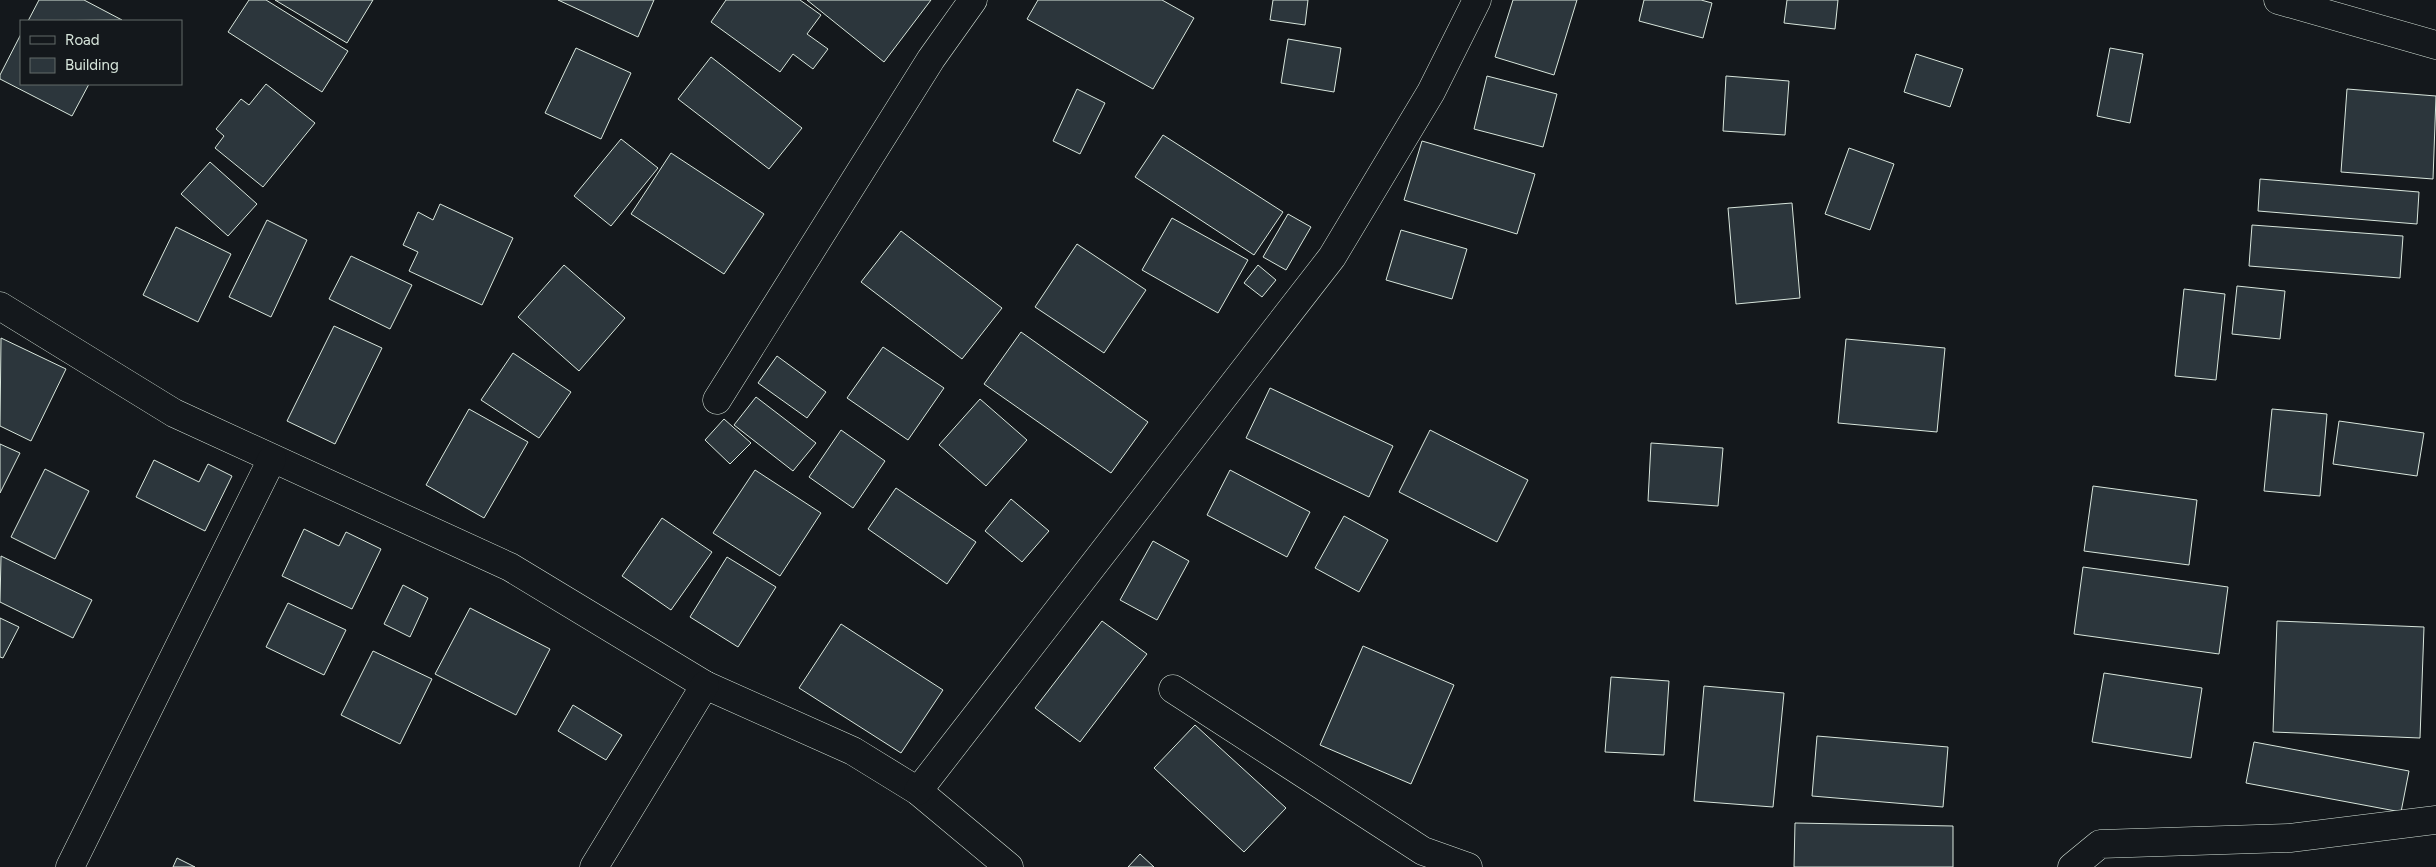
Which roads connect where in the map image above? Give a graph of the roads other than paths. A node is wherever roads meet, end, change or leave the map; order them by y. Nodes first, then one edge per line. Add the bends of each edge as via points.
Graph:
1 (972, 0) edge
2 (1477, 0) edge
3 (2278, 0) edge
4 (2436, 45) edge
5 (0, 306) edge
6 (717, 400) dead end
7 (272, 459) junction
8 (705, 685) junction
9 (1172, 689) dead end
10 (918, 791) junction
11 (2436, 820) edge
12 (70, 867) edge
13 (594, 867) edge
14 (1009, 867) edge
15 (1468, 867) edge
16 (2072, 867) edge

1 - 6 street via 931,59
2 - 10 street via 1431,92 1332,257
3 - 4 street
5 - 7 street via 174,413
7 - 8 street via 510,567
7 - 12 street
8 - 10 street via 853,751
8 - 13 street
9 - 15 street via 1423,851
10 - 14 street
11 - 16 street via 2290,838 2100,844

